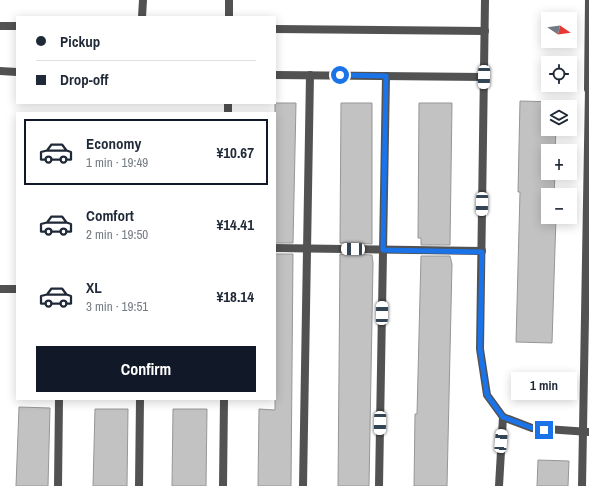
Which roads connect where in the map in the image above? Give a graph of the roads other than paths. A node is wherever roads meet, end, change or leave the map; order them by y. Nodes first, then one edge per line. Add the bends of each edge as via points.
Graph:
1 (143, 0) edge
2 (229, 0) edge
3 (485, 0) edge
4 (589, 0) edge
5 (142, 16) edge
6 (229, 16) edge
7 (0, 26) edge
8 (16, 26) edge
9 (589, 26) edge
10 (276, 29) edge
11 (485, 31) junction
12 (0, 71) edge
13 (16, 72) edge
14 (276, 75) edge
15 (310, 75) junction
16 (386, 76) junction
17 (484, 77) junction
18 (588, 89) edge
19 (276, 248) edge
20 (307, 249) junction
21 (383, 250) junction
22 (482, 252) junction
23 (0, 289) edge
24 (16, 289) edge
25 (59, 400) edge
26 (140, 400) edge
27 (224, 400) edge
28 (503, 417) junction
29 (586, 432) edge
30 (58, 486) edge
31 (138, 486) edge
32 (223, 486) edge
33 (303, 486) edge
34 (379, 486) edge
35 (499, 486) edge
36 (582, 486) edge

1 - 5 street
2 - 6 street
3 - 11 street
4 - 9 street
7 - 8 street
9 - 18 street
10 - 11 street
11 - 17 street
12 - 13 street
14 - 15 street
15 - 16 street
15 - 20 street
16 - 17 street
16 - 21 street
17 - 22 street
18 - 29 street
19 - 20 street
20 - 21 street
20 - 33 street
21 - 22 street
21 - 34 street
22 - 28 street via 480,349 487,395
23 - 24 street
25 - 30 street
26 - 31 street
27 - 32 street
28 - 29 street via 532,428
28 - 35 street
29 - 36 street

